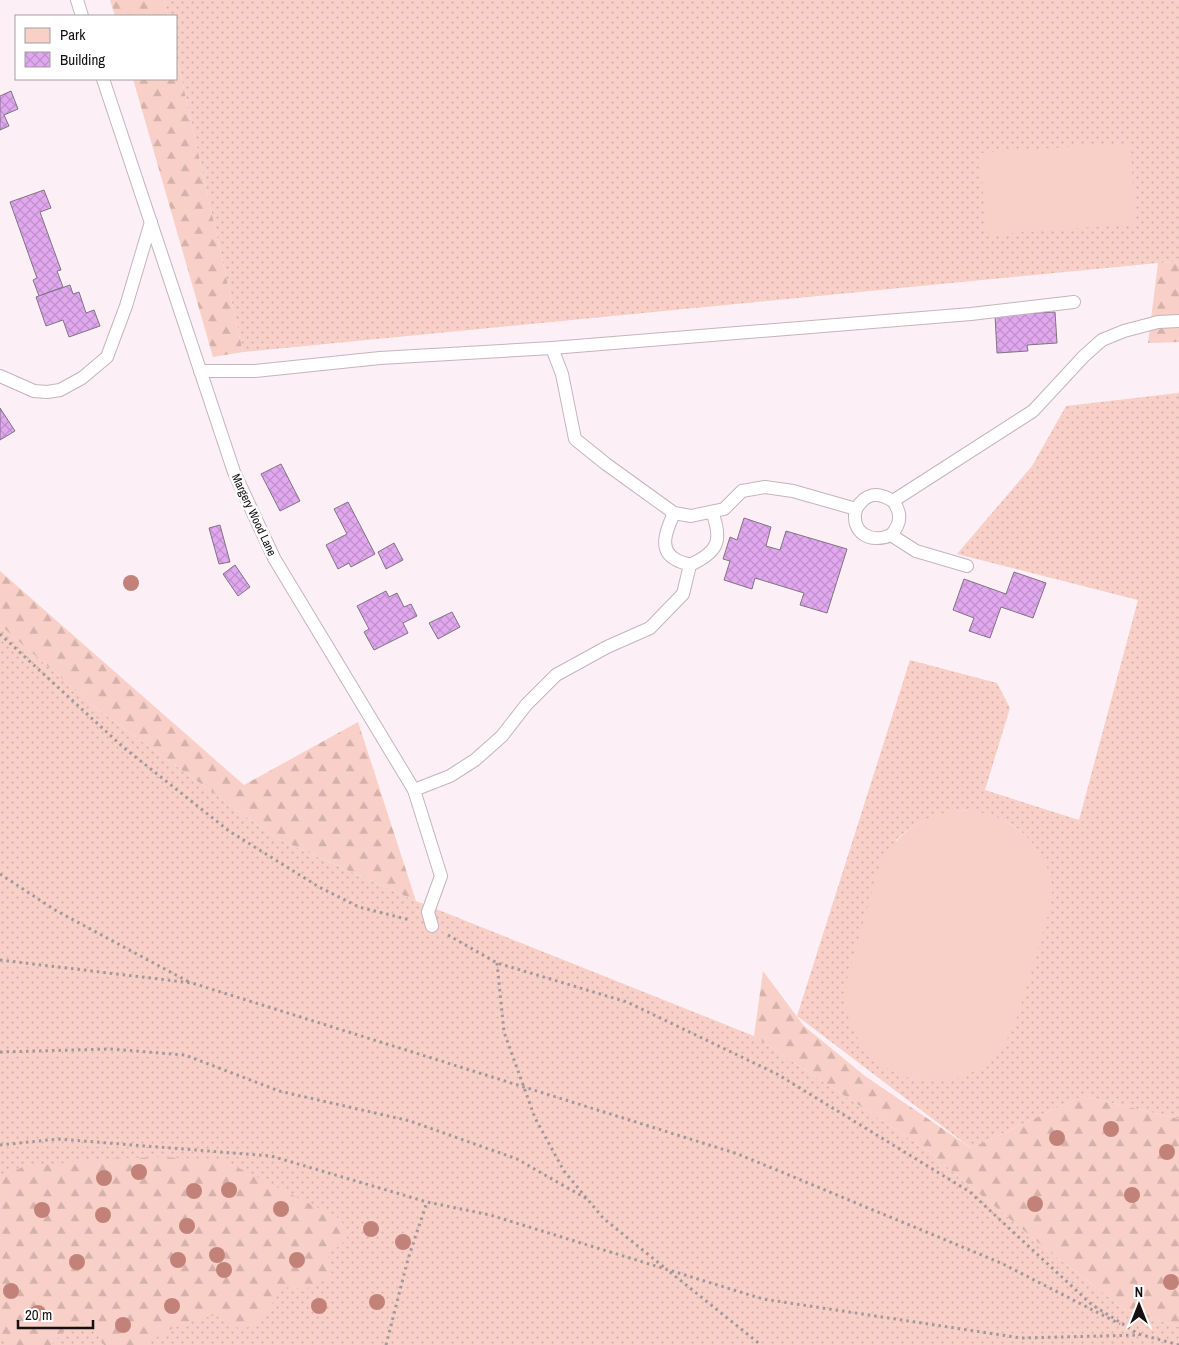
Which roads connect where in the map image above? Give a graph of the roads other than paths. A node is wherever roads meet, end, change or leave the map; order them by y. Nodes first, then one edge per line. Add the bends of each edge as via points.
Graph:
1 (77, 0) edge
2 (82, 15) edge
3 (103, 80) edge
4 (151, 222) junction
5 (1074, 302) dead end
6 (1179, 321) edge
7 (552, 348) junction
8 (200, 371) junction
9 (0, 376) edge
10 (893, 501) junction
11 (856, 509) junction
12 (712, 512) junction
13 (674, 513) junction
14 (891, 535) junction
15 (690, 565) junction
16 (967, 566) dead end
17 (414, 790) junction
18 (432, 926) road end

1 - 2 lane
3 - 4 lane, Margery Wood Lane
4 - 8 lane, Margery Wood Lane
4 - 9 lane via 107,357 82,378 60,390 34,392
5 - 7 lane via 971,314
6 - 10 lane via 1158,322 1102,340 1033,411
7 - 8 lane via 380,358 255,371
7 - 13 lane via 562,374 576,438
8 - 17 lane, Margery Wood Lane via 234,472 274,558
10 - 11 lane via 881,495 867,497
10 - 14 lane via 899,511 899,523
11 - 12 lane via 793,491 765,487 742,491 724,510
11 - 14 lane via 856,524 864,534 882,539
12 - 13 lane via 691,516
12 - 15 lane via 718,528 716,544 707,557
13 - 15 lane via 665,533 666,548 674,559
14 - 16 lane via 916,551
15 - 17 lane via 683,594 650,628 556,674 502,736 475,760 450,776
17 - 18 lane, Margery Wood Lane via 441,876 428,912

